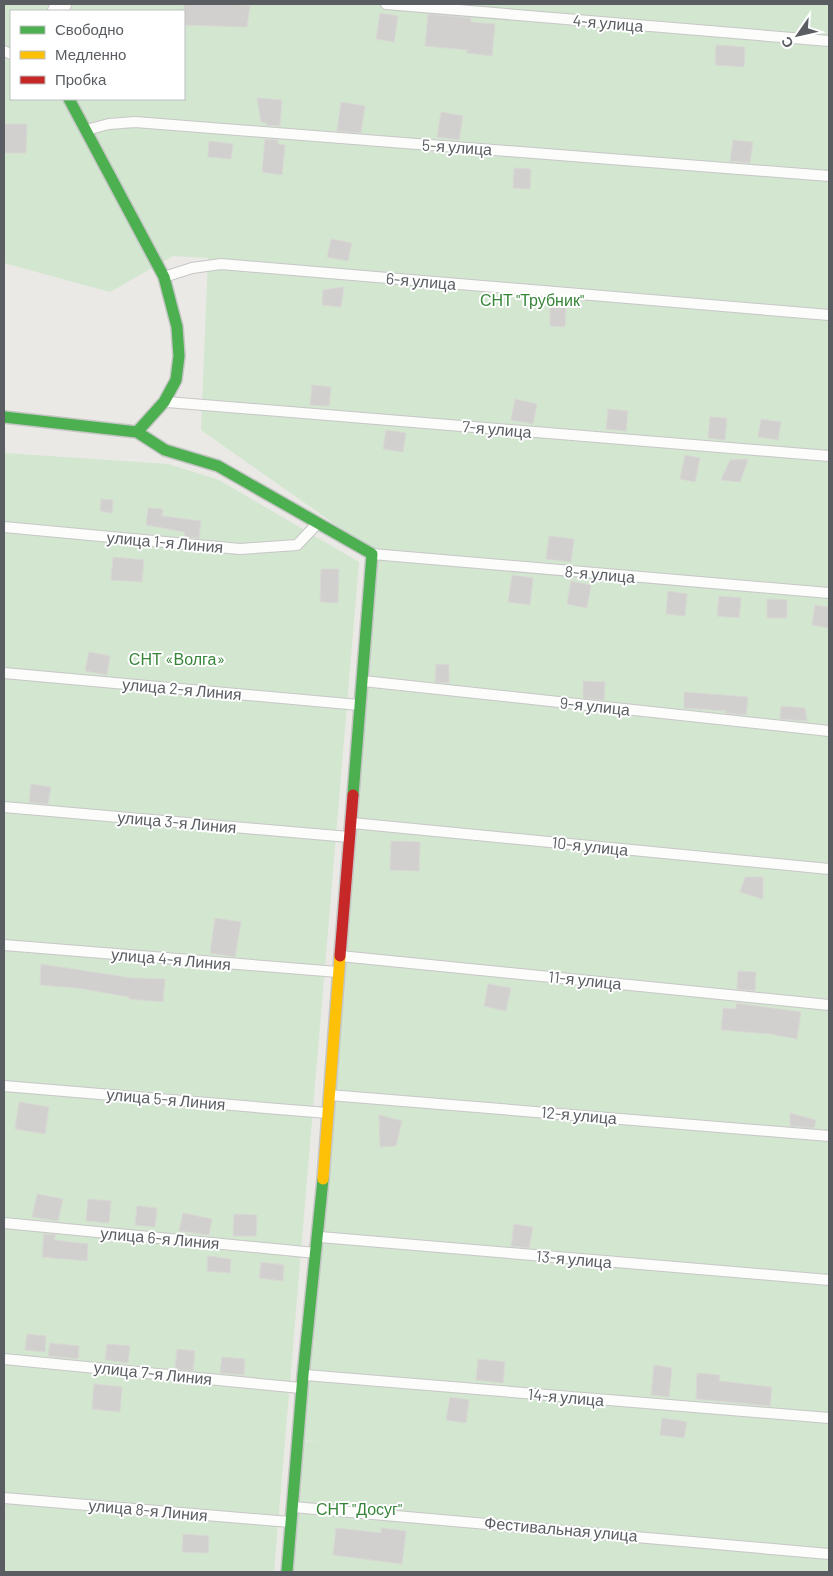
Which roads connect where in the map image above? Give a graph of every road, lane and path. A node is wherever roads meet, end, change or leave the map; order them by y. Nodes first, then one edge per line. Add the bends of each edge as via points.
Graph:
1 (386, 4) edge
2 (829, 41) edge
3 (70, 100) edge
4 (86, 130) junction
5 (829, 176) edge
6 (164, 277) junction
7 (829, 315) edge
8 (164, 402) junction
9 (4, 417) edge
10 (137, 432) junction
11 (829, 456) edge
12 (317, 523) junction
13 (4, 527) edge
14 (372, 554) junction
15 (829, 593) edge
16 (4, 673) edge
17 (362, 681) junction
18 (360, 705) junction
19 (829, 731) edge
20 (4, 807) edge
21 (351, 823) junction
22 (350, 838) junction
23 (829, 869) edge
24 (4, 945) edge
25 (340, 956) junction
26 (339, 972) junction
27 (829, 1005) edge
28 (4, 1086) edge
29 (329, 1095) junction
30 (328, 1113) junction
31 (829, 1136) edge
32 (4, 1223) edge
33 (318, 1237) junction
34 (317, 1253) junction
35 (829, 1280) edge
36 (4, 1359) edge
37 (303, 1375) junction
38 (302, 1388) junction
39 (829, 1418) edge
40 (4, 1498) edge
41 (292, 1507) junction
42 (291, 1522) junction
43 (829, 1554) edge
44 (287, 1572) edge

1 - 2 lane, 4-я улица
3 - 4 street
4 - 5 lane, 5-я улица via 135,122
4 - 6 street
6 - 7 lane, 6-я улица via 192,268 221,264
6 - 8 street via 177,327 179,356 176,380
8 - 10 street
8 - 11 lane, 7-я улица
9 - 10 street
10 - 12 street via 165,450 218,466
12 - 13 lane, улица 1-я Линия via 297,545 240,549
12 - 14 street
14 - 15 lane, 8-я улица
14 - 17 street
16 - 18 lane, улица 2-я Линия
17 - 18 street
17 - 19 lane, 9-я улица
18 - 21 street
20 - 22 lane, улица 3-я Линия
21 - 22 street
21 - 23 lane, 10-я улица
22 - 25 street
24 - 26 lane, улица 4-я Линия
25 - 26 street
25 - 27 lane, 11-я улица
26 - 29 street
28 - 30 lane, улица 5-я Линия
29 - 30 street
29 - 31 lane, 12-я улица
30 - 33 street
32 - 34 lane, улица 6-я Линия
33 - 34 street
33 - 35 lane, 13-я улица
34 - 37 street
36 - 38 lane, улица 7-я Линия
37 - 38 street
37 - 39 lane, 14-я улица
38 - 41 street
40 - 42 lane, улица 8-я Линия
41 - 42 street
41 - 43 lane, Фестивальная улица
42 - 44 street

